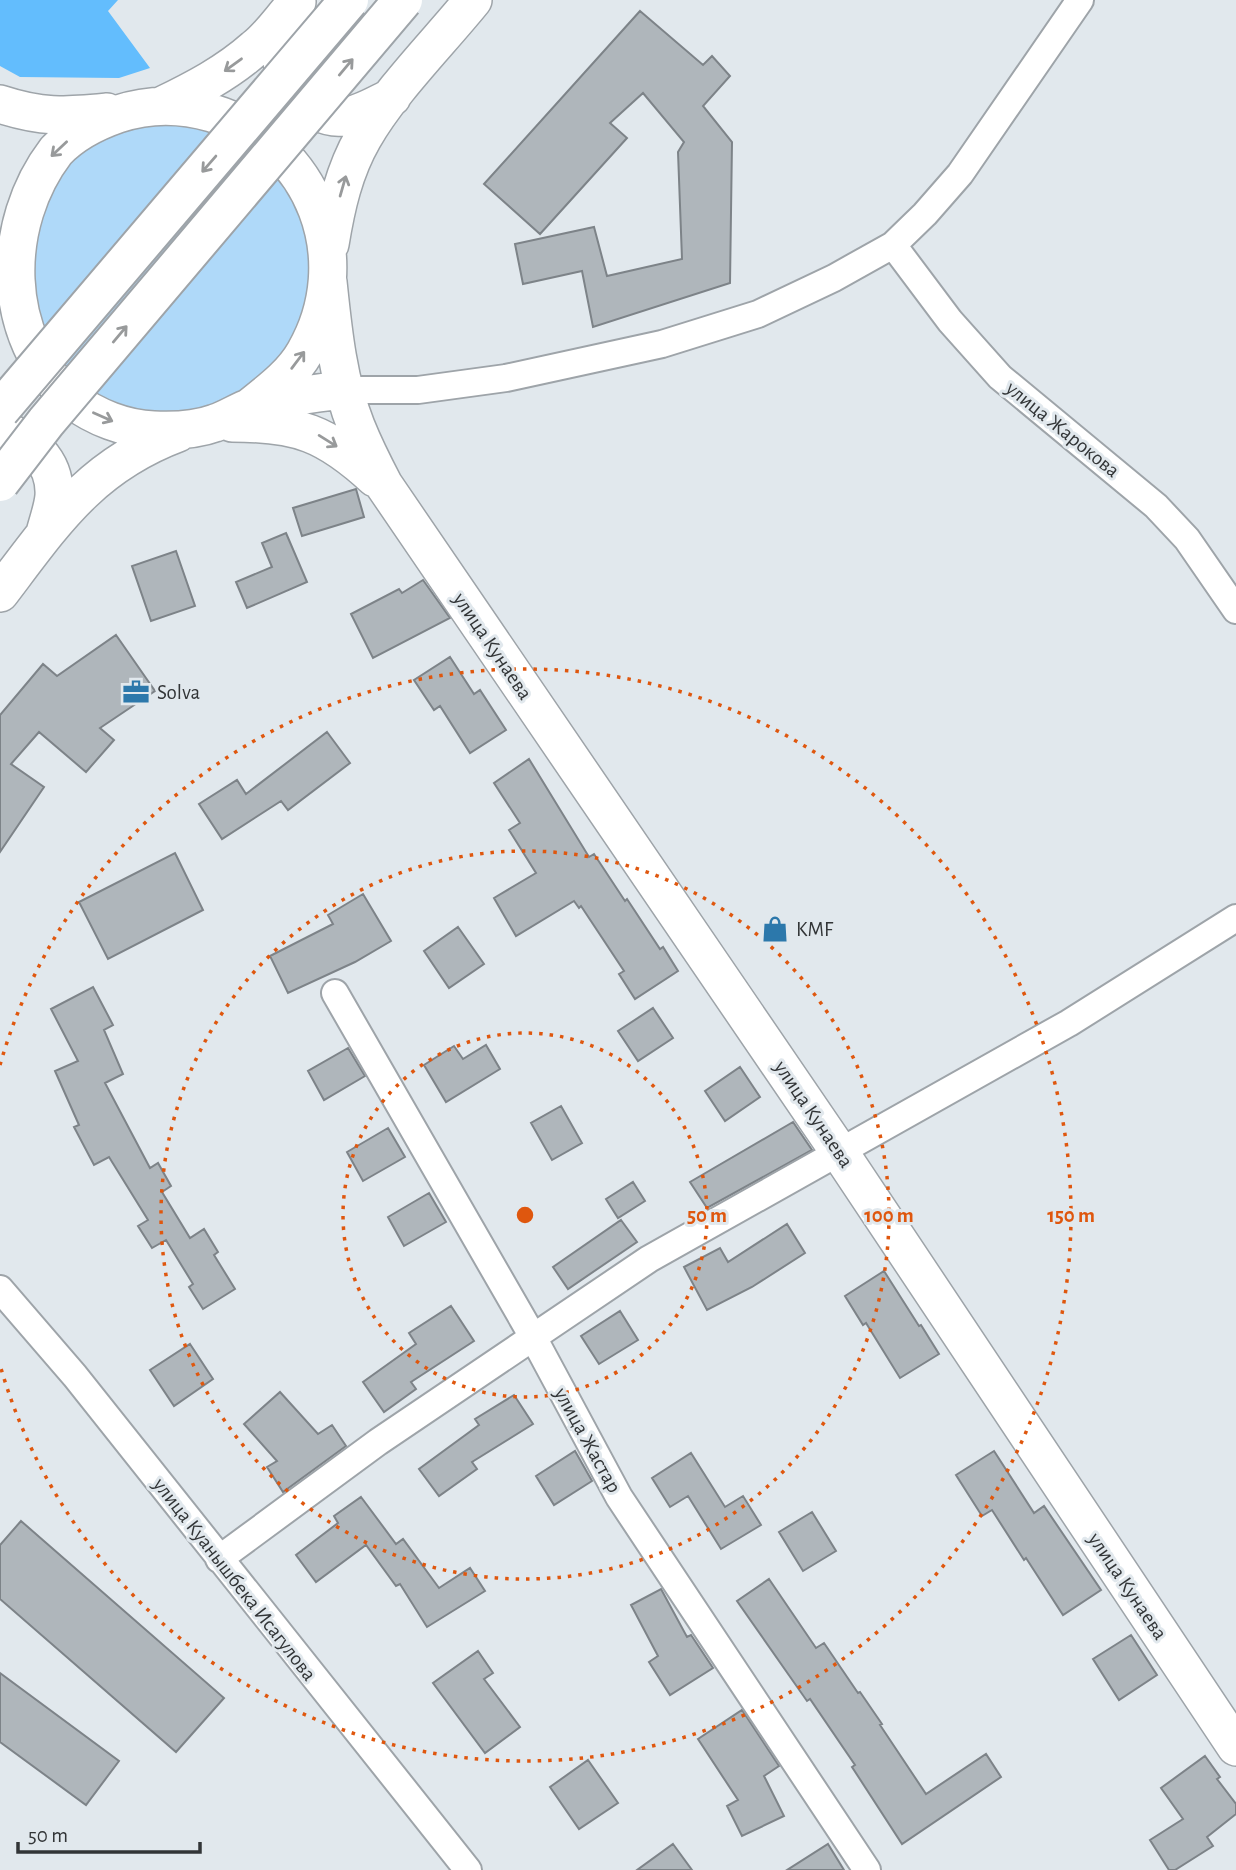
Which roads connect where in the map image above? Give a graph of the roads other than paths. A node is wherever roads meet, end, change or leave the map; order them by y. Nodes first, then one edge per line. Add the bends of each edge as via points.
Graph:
1 (349, 0) edge
2 (403, 0) edge
3 (474, 0) edge
4 (1080, 0) edge
5 (298, 1) edge
6 (392, 97) junction
7 (0, 104) edge
8 (146, 108) junction
9 (0, 202) edge
10 (6, 239) junction
11 (893, 245) junction
12 (328, 267) junction
13 (7, 299) junction
14 (0, 335) edge
15 (345, 390) junction
16 (250, 407) junction
17 (0, 410) edge
18 (201, 427) junction
19 (0, 429) edge
20 (0, 482) edge
21 (384, 485) junction
22 (44, 534) junction
23 (0, 593) edge
24 (1236, 610) edge
25 (1236, 918) edge
26 (335, 993) dead end
27 (841, 1153) junction
28 (0, 1289) edge
29 (533, 1338) junction
30 (219, 1559) junction
31 (1236, 1748) edge
32 (468, 1870) edge
33 (867, 1870) edge

1 -> 17 highway, bridge
20 -> 2 highway, bridge
3 - 6 main road
4 - 11 street via 960,174
5 - 6 main road via 282,50 283,74 291,90 323,113 341,117
5 -> 8 main road via 257,47 231,68 202,86
12 -> 6 main road via 346,174 363,137
7 - 8 main road via 52,116
8 -> 10 main road via 96,122 64,143 37,170 18,202
8 - 12 main road via 196,108 229,118 260,135 286,158 307,186 321,218
9 - 10 main road
10 - 13 main road
11 - 15 street via 758,314 663,344 506,378 418,390
11 - 24 street, улица Жарокова via 950,321 1000,377 1156,506 1187,540
12 - 15 main road via 333,331
16 -> 12 main road via 280,384 304,354 320,319
13 - 14 main road
13 -> 18 main road via 17,333 34,363 57,389 85,410 117,424 152,430
15 - 16 main road
15 - 21 main road
16 - 18 main road
18 -> 21 main road via 270,423 318,435 352,456
18 - 22 main road via 159,440 101,475
19 - 22 main road via 37,448 50,470 54,495
21 - 27 main road, улица Кунаева
22 - 23 main road
25 - 27 street via 1069,1023
26 - 29 street, улица Жастар
27 - 29 street via 649,1259
27 - 31 main road, улица Кунаева
28 - 30 street, улица Куанышбека Исагулова
29 - 30 street via 377,1442
29 - 33 street, улица Жастар via 620,1497
30 - 32 street, улица Куанышбека Исагулова

